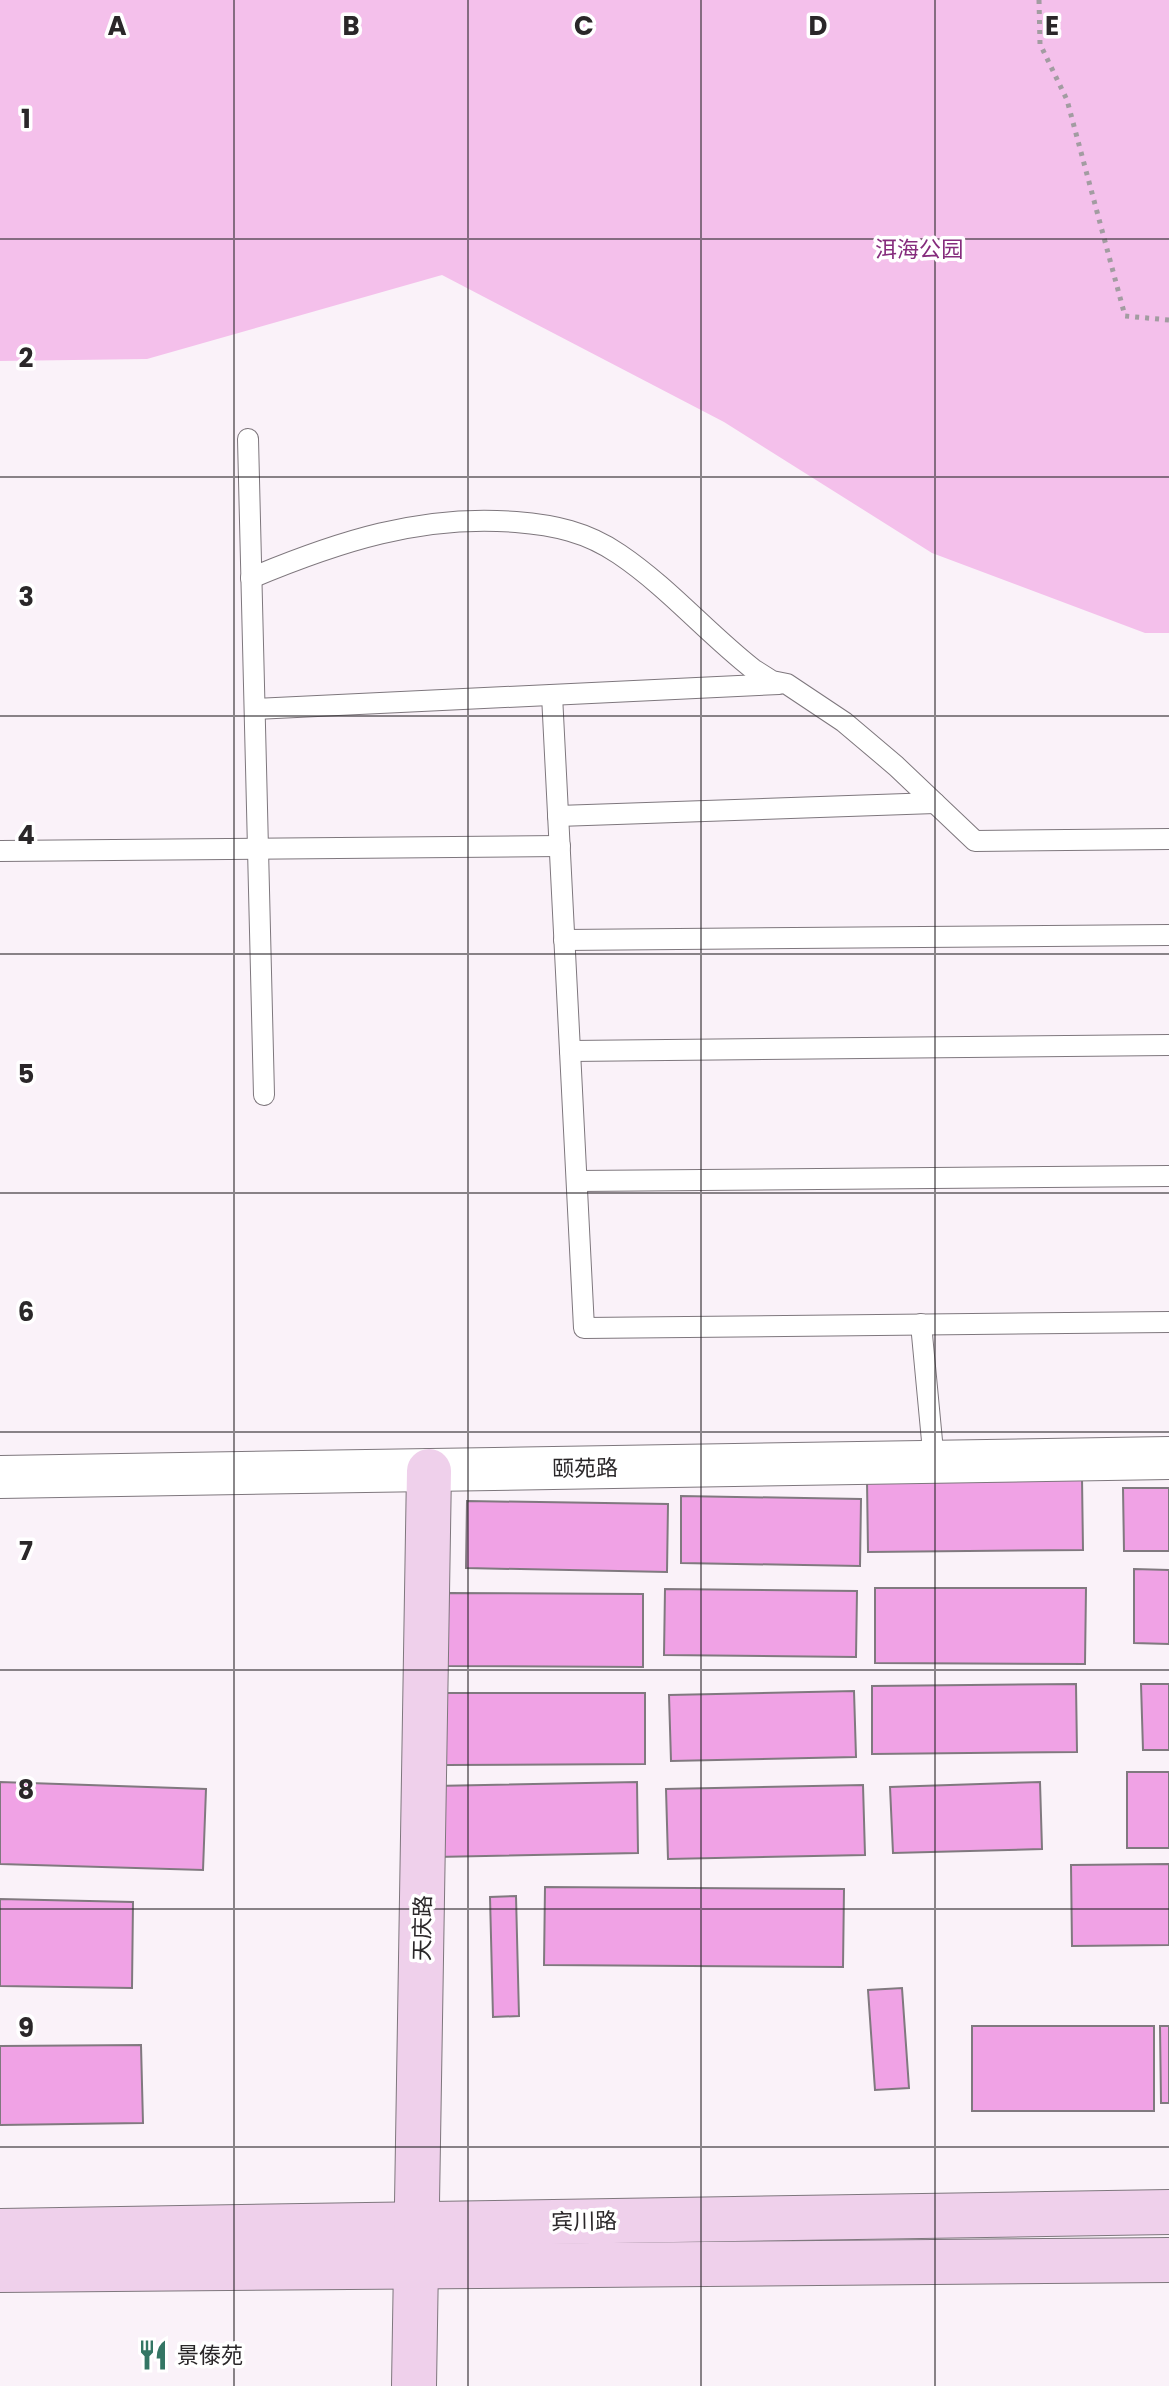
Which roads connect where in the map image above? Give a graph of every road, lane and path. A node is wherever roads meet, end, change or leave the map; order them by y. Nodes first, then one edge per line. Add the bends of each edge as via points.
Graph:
1 (1039, 0) edge
2 (1169, 320) edge
3 (248, 439) dead end
4 (251, 578) junction
5 (787, 684) junction
6 (552, 695) junction
7 (255, 709) junction
8 (935, 803) junction
9 (558, 816) junction
10 (1169, 839) edge
11 (560, 846) junction
12 (258, 849) junction
13 (0, 851) edge
14 (1169, 935) edge
15 (564, 940) junction
16 (1169, 1045) edge
17 (570, 1051) junction
18 (264, 1095) dead end
19 (1169, 1176) edge
20 (577, 1181) junction
21 (1169, 1322) edge
22 (921, 1324) junction
23 (1169, 1458) edge
24 (934, 1462) junction
25 (429, 1471) junction
26 (0, 1477) edge
27 (1169, 2212) edge
28 (0, 2231) edge
29 (416, 2244) junction
30 (1169, 2260) edge
31 (0, 2270) edge
32 (414, 2386) edge

1 - 2 path via 1040,44 1067,100 1125,316
3 - 4 lane
4 - 5 lane via 332,546 417,524 488,519 561,527 619,554 753,669
4 - 7 lane
5 - 6 lane
5 - 8 lane via 844,722
6 - 7 lane
6 - 9 lane
7 - 12 lane
8 - 9 lane
8 - 10 lane via 975,841
9 - 11 lane
11 - 12 lane
11 - 15 lane
12 - 13 lane
12 - 18 lane
14 - 15 lane
15 - 17 lane
16 - 17 lane
17 - 20 lane
19 - 20 lane
20 - 22 lane via 584,1328
21 - 22 lane
22 - 24 lane
23 - 24 street, 颐苑路
24 - 25 street, 颐苑路
25 - 26 street, 颐苑路
25 - 29 main road, 天庆路
27 - 29 main road, 宾川路
28 - 29 main road, 宾川路
29 - 30 main road, 宾川路
29 - 31 main road, 宾川路
29 - 32 main road, 天庆路

